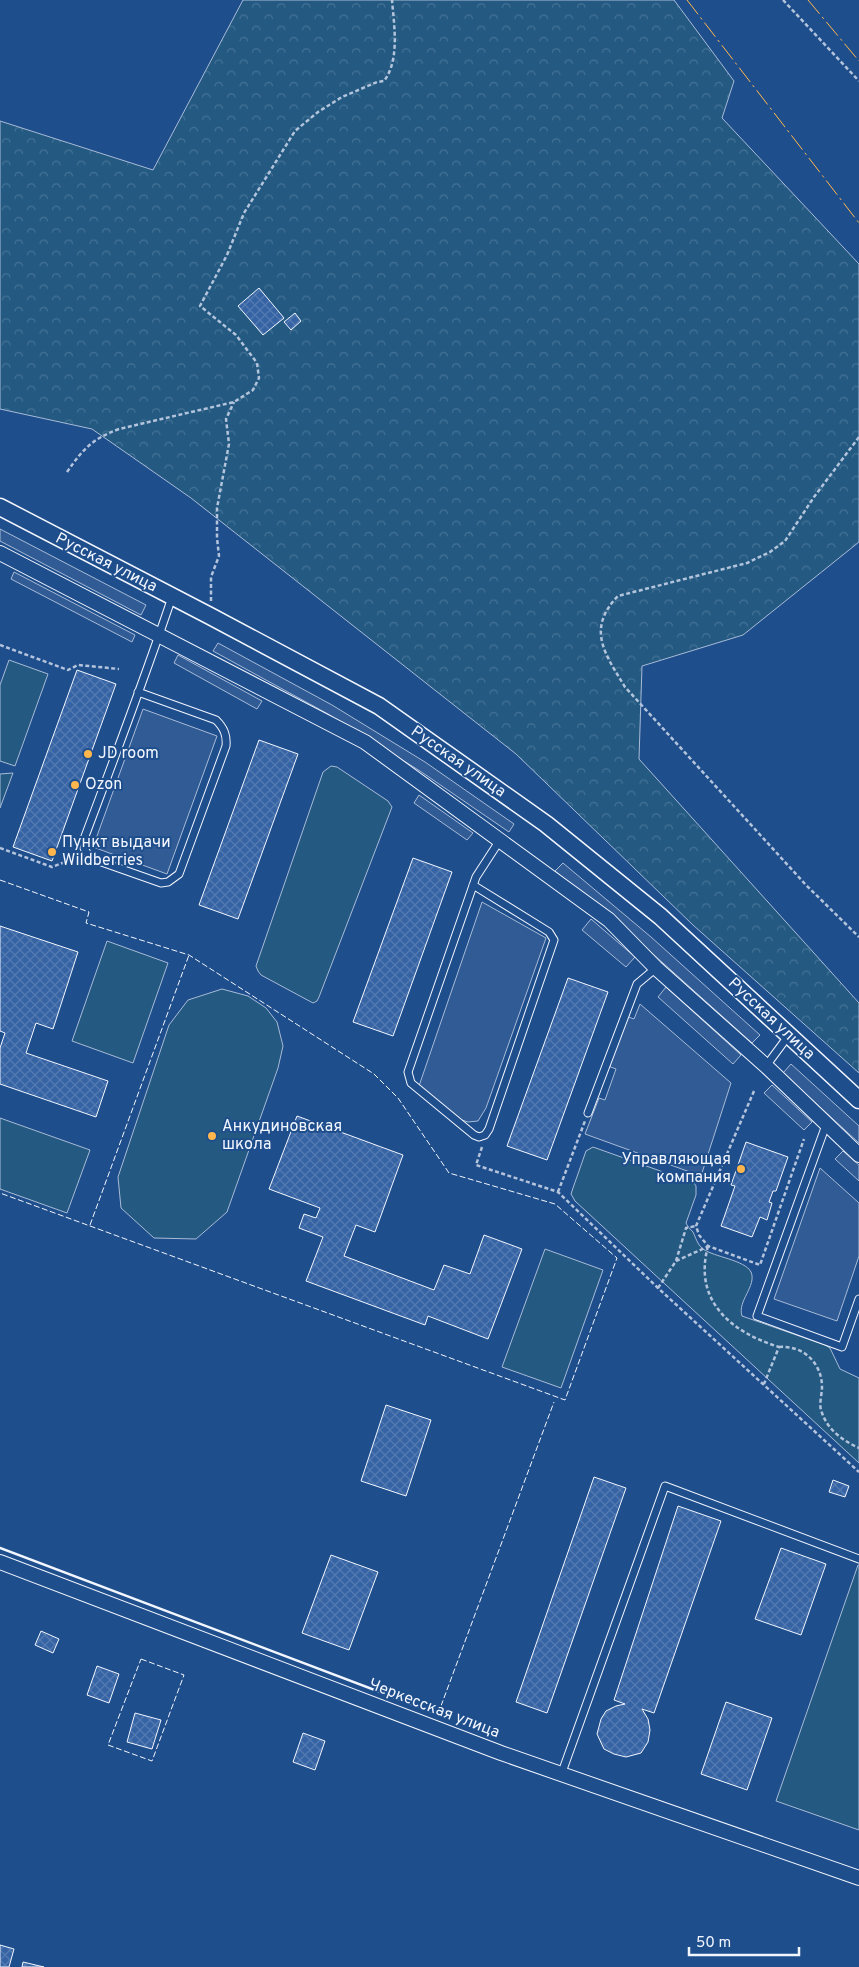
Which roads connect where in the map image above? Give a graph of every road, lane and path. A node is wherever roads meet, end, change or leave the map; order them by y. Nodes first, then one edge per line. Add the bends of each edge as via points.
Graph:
1 (392, 0) edge
2 (783, 0) edge
3 (859, 81) edge
4 (234, 402) junction
5 (859, 437) edge
6 (67, 472) dead end
7 (0, 508) edge
8 (1, 555) edge
9 (172, 597) junction
10 (210, 616) junction
11 (160, 635) junction
12 (0, 645) edge
13 (119, 669) dead end
14 (138, 692) junction
15 (500, 840) junction
16 (0, 848) edge
17 (86, 854) junction
18 (474, 884) junction
19 (859, 937) edge
20 (656, 968) junction
21 (789, 1035) junction
22 (766, 1066) junction
23 (754, 1091) dead end
24 (859, 1100) edge
25 (588, 1113) joint
26 (826, 1125) junction
27 (485, 1135) junction
28 (804, 1139) dead end
29 (859, 1155) edge
30 (558, 1192) junction
31 (696, 1226) junction
32 (708, 1246) junction
33 (676, 1261) junction
34 (658, 1288) junction
35 (859, 1298) edge
36 (779, 1347) junction
37 (764, 1384) junction
38 (859, 1448) edge
39 (859, 1472) edge
40 (859, 1559) edge
41 (0, 1562) edge
42 (561, 1775) junction
43 (859, 1878) edge

1 - 4 path via 395,44 390,74 384,81 342,97 295,131 244,213 227,255 200,306 236,334 257,363 259,378 253,390
2 - 3 path
4 - 6 path via 102,435 82,451
4 - 10 path via 226,419 229,444 218,508 219,556 211,577
5 - 19 path via 785,541 748,562 618,596 603,619 600,635 605,654 625,687 806,885
7 - 9 street, Русская улица
8 - 11 street
9 - 10 street, Русская улица
9 - 11 lane
10 - 21 street, Русская улица via 380,706 546,824 661,918
11 - 14 lane
11 - 15 street via 365,742
12 - 13 path via 68,670 78,665
14 - 17 lane via 84,839
14 - 17 lane via 216,720 223,727 226,746 180,874 175,878 161,883
15 - 18 lane via 484,862
15 - 20 street via 609,920
16 - 17 path via 52,867
18 - 27 lane via 408,1072 411,1083 467,1129 479,1137
18 - 27 lane via 549,932 554,940
20 - 22 street
20 - 25 lane via 637,984
21 - 22 lane
21 - 24 street, Русская улица
22 - 26 street
23 - 31 path
25 - 30 path
26 - 29 street
26 - 35 lane via 757,1316 842,1347
27 - 30 path via 476,1165
28 - 32 path via 760,1265
30 - 34 path
31 - 32 path
31 - 33 path via 686,1228
32 - 33 path
32 - 36 path via 703,1263 705,1283 714,1304 733,1325
33 - 34 path
34 - 37 path
36 - 37 path
36 - 38 path via 798,1348 819,1368 821,1409 828,1424 846,1442
37 - 39 path
40 - 42 lane via 665,1486
41 - 42 street, Черкесская улица
42 - 43 street, Черкесская улица

